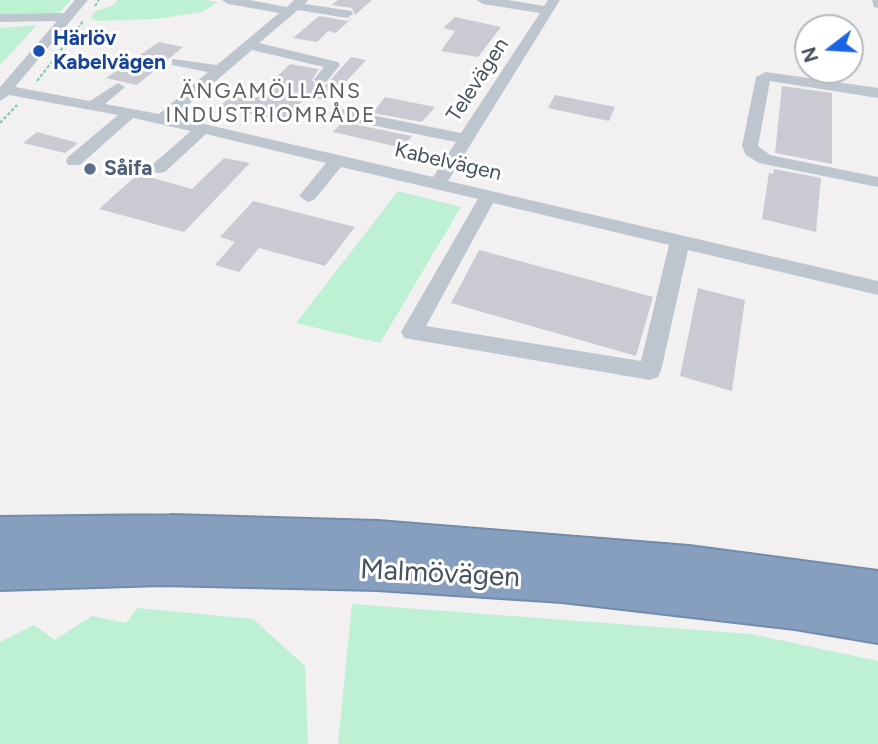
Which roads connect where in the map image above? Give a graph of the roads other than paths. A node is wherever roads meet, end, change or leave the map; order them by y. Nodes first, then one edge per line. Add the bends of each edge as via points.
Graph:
1 (228, 0) edge
2 (482, 0) edge
3 (88, 4) edge
4 (295, 4) edge
5 (551, 5) edge
6 (346, 14) dead end
7 (69, 16) junction
8 (0, 18) edge
9 (248, 46) junction
10 (177, 62) dead end
11 (219, 70) junction
12 (321, 79) dead end
13 (118, 87) dead end
14 (3, 93) edge
15 (878, 93) edge
16 (93, 106) junction
17 (130, 113) junction
18 (336, 113) dead end
19 (162, 119) junction
20 (203, 128) junction
21 (465, 139) junction
22 (338, 160) junction
23 (74, 161) dead end
24 (159, 168) dead end
25 (878, 182) edge
26 (438, 183) junction
27 (489, 195) junction
28 (308, 196) dead end
29 (680, 241) junction
30 (878, 288) edge
31 (0, 536) edge
32 (0, 570) edge
33 (878, 592) edge
34 (878, 621) edge

1 - 4 street
2 - 5 street
3 - 7 street
4 - 6 street
4 - 9 street
5 - 21 street, Televägen
7 - 8 street
7 - 14 street
9 - 11 street
9 - 12 street via 333,65
10 - 11 street
11 - 19 street
13 - 16 street
14 - 16 street, Kabelvägen via 29,93
15 - 25 street via 763,77 750,146 765,159
16 - 17 street, Kabelvägen
17 - 19 street, Kabelvägen
17 - 23 street
18 - 21 street
19 - 20 street, Kabelvägen
20 - 22 street, Kabelvägen
20 - 24 street
21 - 26 street, Televägen
22 - 26 street, Kabelvägen
22 - 28 street
26 - 27 street, Kabelvägen
27 - 29 street, Kabelvägen
27 - 29 street via 412,332 650,370
29 - 30 street, Kabelvägen
31 - 33 highway, Malmövägen via 170,534 378,540 689,566
32 - 34 highway, Malmövägen via 162,565 377,570 562,581

